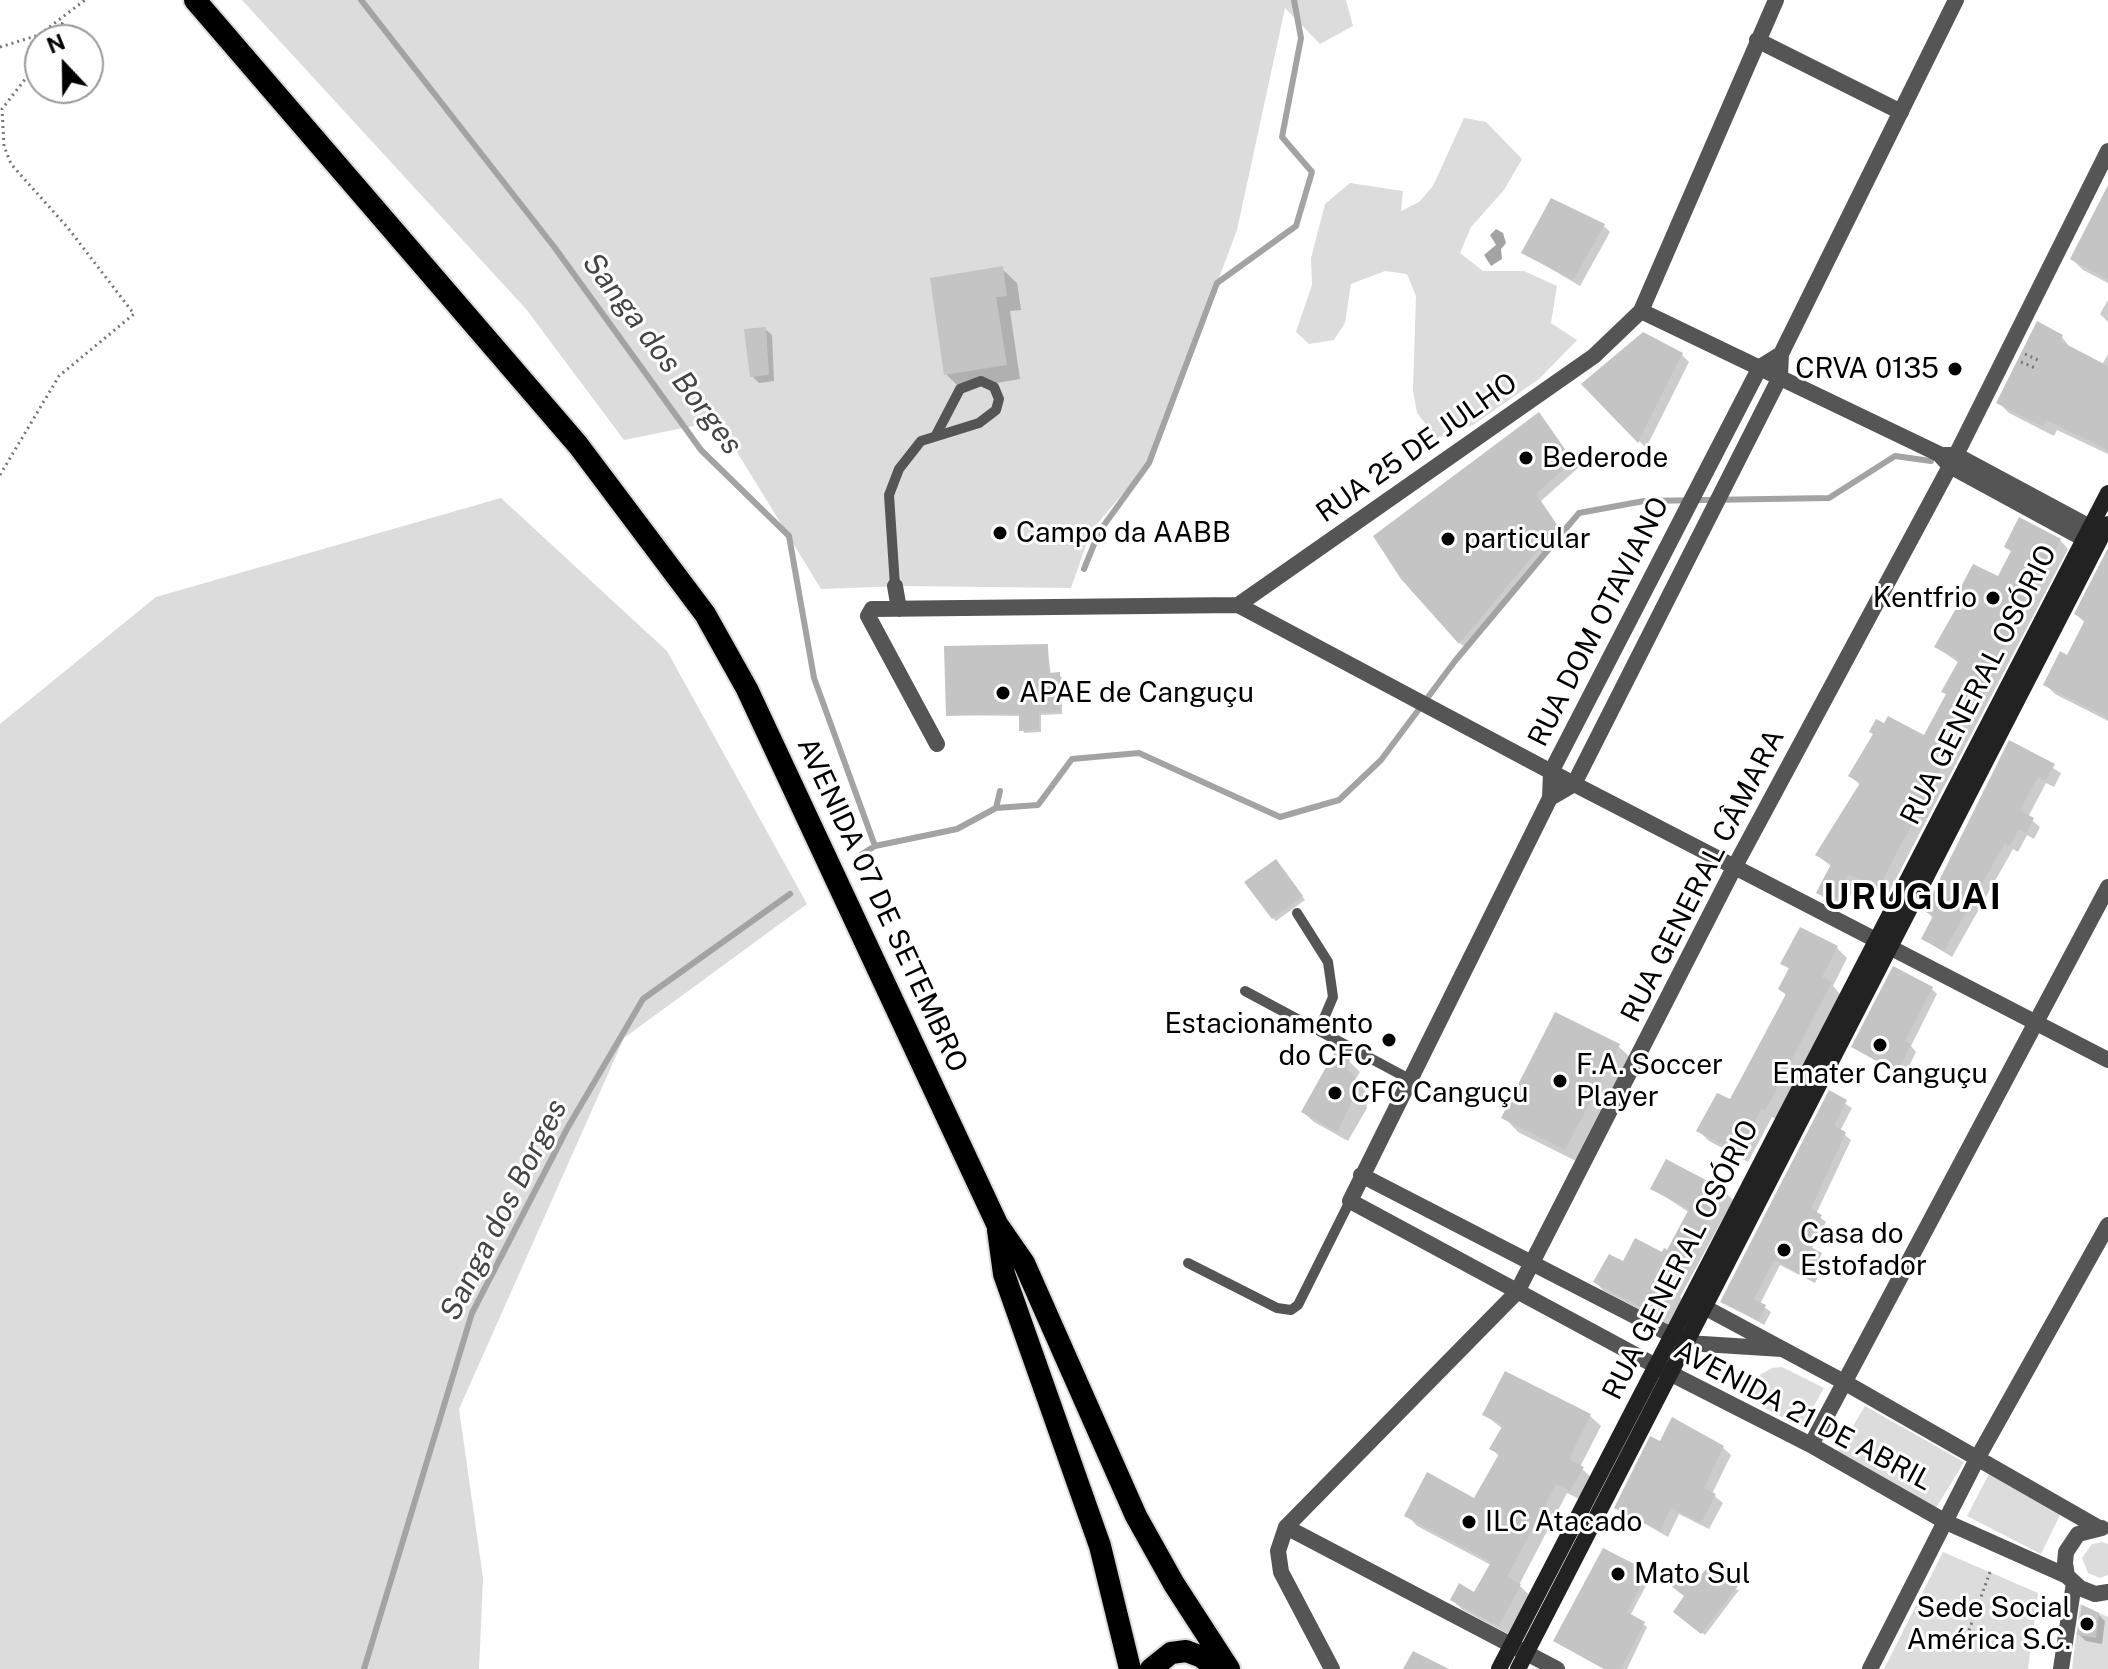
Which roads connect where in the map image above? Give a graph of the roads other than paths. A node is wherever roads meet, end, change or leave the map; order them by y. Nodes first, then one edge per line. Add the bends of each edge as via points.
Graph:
1 (195, 0) edge
2 (1776, 0) edge
3 (1956, 0) edge
4 (1757, 40) junction
5 (1901, 112) junction
6 (2108, 151) edge
7 (1641, 311) junction
8 (1781, 354) junction
9 (1760, 367) junction
10 (1780, 377) junction
11 (936, 435) junction
12 (1948, 458) junction
13 (1706, 472) junction
14 (1727, 482) junction
15 (2108, 493) edge
16 (2100, 537) edge
17 (895, 586) joint
18 (1643, 594) junction
19 (1238, 605) junction
20 (1663, 607) junction
21 (899, 609) junction
22 (937, 744) dead end
23 (1551, 772) junction
24 (1574, 784) junction
25 (1550, 798) junction
26 (1735, 866) junction
27 (2108, 887) edge
28 (1297, 913) dead end
29 (1882, 944) junction
30 (1245, 991) dead end
31 (2036, 1022) junction
32 (1319, 1030) junction
33 (2108, 1060) edge
34 (1411, 1080) junction
35 (1361, 1175) junction
36 (1350, 1201) junction
37 (997, 1224) junction
38 (2108, 1225) edge
39 (1188, 1263) dead end
40 (1533, 1264) junction
41 (1517, 1292) junction
42 (1706, 1308) junction
43 (1679, 1339) junction
44 (1782, 1349) junction
45 (1656, 1366) junction
46 (1672, 1374) junction
47 (1844, 1382) junction
48 (1811, 1445) junction
49 (1978, 1457) junction
50 (1946, 1522) junction
51 (1286, 1527) junction
52 (2103, 1528) edge
53 (2070, 1580) junction
54 (2104, 1594) edge
55 (1519, 1649) junction
56 (1130, 1669) edge
57 (1151, 1669) edge
58 (1215, 1669) edge
59 (1229, 1669) edge
60 (1332, 1669) edge
61 (1499, 1669) edge
62 (1518, 1669) edge
63 (1557, 1669) edge
64 (1870, 1669) edge
65 (2061, 1669) edge

1 - 37 highway, AVENIDA 07 DE SETEMBRO via 578,445 705,614 747,689
2 - 4 street, RUA 25 DE JULHO
3 - 5 street, RUA DOM OTAVIANO
4 - 5 street
4 - 7 street, RUA 25 DE JULHO
5 - 8 street, RUA DOM OTAVIANO
6 - 12 street, RUA GENERAL CÂMARA
7 - 9 street
7 - 19 street, RUA 25 DE JULHO via 1594,356
8 - 9 street
8 - 10 street, RUA DOM OTAVIANO
9 - 10 street
9 - 13 street, RUA DOM OTAVIANO
10 - 12 street
10 - 14 street, RUA DOM OTAVIANO
11 - 11 lane via 979,423 996,410 994,387 981,381 960,389
11 - 17 lane via 921,441 899,469 889,495
12 - 16 street
12 - 26 street, RUA GENERAL CÂMARA
13 - 14 street
13 - 18 street, RUA DOM OTAVIANO
14 - 20 street, RUA DOM OTAVIANO
15 - 16 main road, RUA GENERAL OSÓRIO
16 - 29 main road, RUA GENERAL OSÓRIO
17 - 21 street
18 - 20 street
18 - 23 street, RUA DOM OTAVIANO
19 - 21 street
19 - 23 street
20 - 24 street, RUA DOM OTAVIANO
21 - 22 street via 872,609 868,616
23 - 24 street
23 - 25 street, RUA DOM OTAVIANO
24 - 25 street, RUA DOM OTAVIANO
24 - 26 street
25 - 34 street, RUA DOM OTAVIANO
26 - 29 street
26 - 40 street, RUA GENERAL CÂMARA
27 - 31 street
28 - 32 lane via 1328,962 1333,997
29 - 31 street
29 - 42 main road, RUA GENERAL OSÓRIO
29 - 43 main road, RUA GENERAL OSÓRIO
30 - 32 lane
31 - 33 street
31 - 47 street
32 - 34 lane
34 - 35 street, RUA DOM OTAVIANO
35 - 36 street, RUA DOM OTAVIANO
35 - 40 street, AVENIDA 21 DE ABRIL
36 - 39 lane via 1291,1310
36 - 41 street, AVENIDA 21 DE ABRIL
37 - 56 highway, AVENIDA 07 DE SETEMBRO via 1004,1274 1087,1505
37 - 59 highway, AVENIDA 07 DE SETEMBRO via 1024,1263 1136,1516
38 - 49 street
40 - 41 street, RUA GENERAL CÂMARA
40 - 43 street, AVENIDA 21 DE ABRIL
41 - 45 street, AVENIDA 21 DE ABRIL
41 - 51 street, RUA GENERAL CÂMARA
42 - 43 main road, RUA GENERAL OSÓRIO
42 - 44 street, AVENIDA 21 DE ABRIL
43 - 44 street, AVENIDA 21 DE ABRIL
43 - 45 main road, RUA GENERAL OSÓRIO
43 - 46 main road, RUA GENERAL OSÓRIO
44 - 47 street, AVENIDA 21 DE ABRIL
45 - 46 street, AVENIDA 21 DE ABRIL
45 - 55 main road, RUA GENERAL OSÓRIO
46 - 48 street, AVENIDA 21 DE ABRIL
46 - 55 main road, RUA GENERAL OSÓRIO
47 - 48 street
47 - 49 street, AVENIDA 21 DE ABRIL
48 - 50 street, AVENIDA 21 DE ABRIL
49 - 50 street
49 - 52 street, AVENIDA 21 DE ABRIL
50 - 53 street, AVENIDA 21 DE ABRIL
50 - 64 street
51 - 55 street
51 - 60 street via 1278,1551 1281,1572
52 - 53 street via 2088,1529 2071,1542 2066,1552
53 - 54 street, AVENIDA 21 DE ABRIL
53 - 65 street
55 - 61 main road, RUA GENERAL OSÓRIO
55 - 62 main road, RUA GENERAL OSÓRIO
55 - 63 street
57 - 58 highway via 1171,1653 1186,1651

